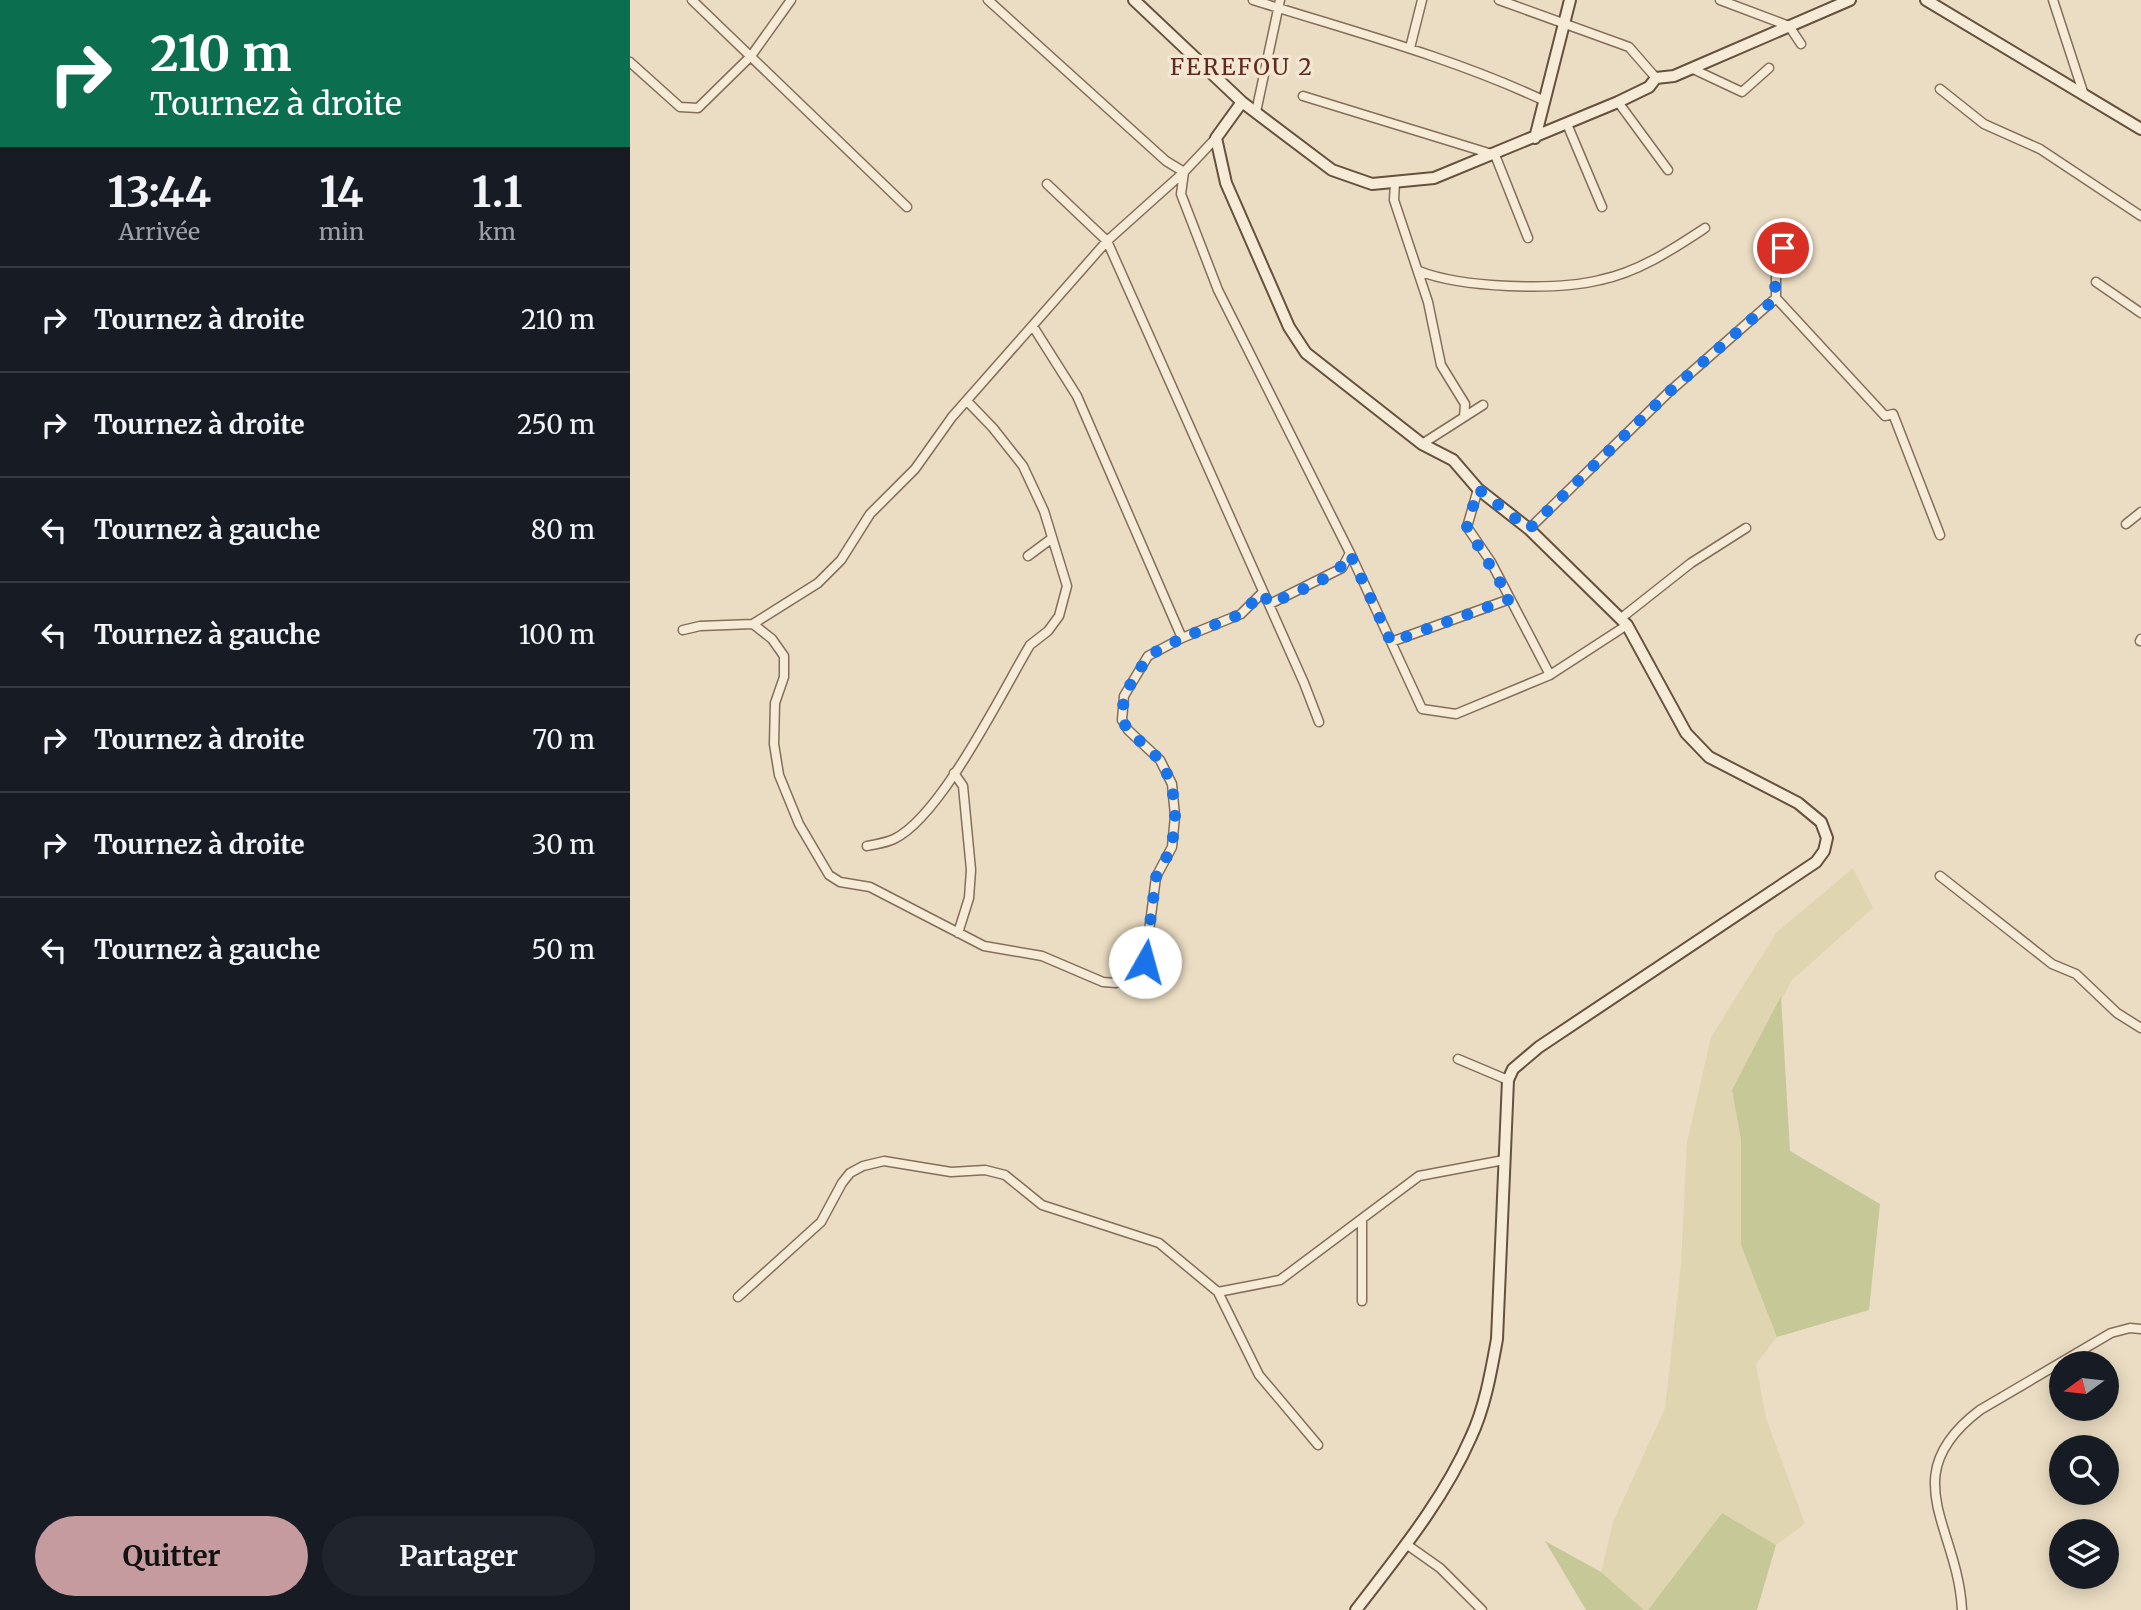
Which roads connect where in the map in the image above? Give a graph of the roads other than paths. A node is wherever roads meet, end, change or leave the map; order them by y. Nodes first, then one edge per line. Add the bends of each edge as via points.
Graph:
1 (692, 0) edge
2 (791, 0) edge
3 (988, 0) edge
4 (1133, 0) edge
5 (1253, 0) edge
6 (1422, 0) edge
7 (1499, 0) edge
8 (1570, 0) edge
9 (1720, 0) edge
10 (1850, 0) edge
11 (1926, 0) edge
12 (2053, 0) edge
13 (1279, 4) edge
14 (1564, 25) junction
15 (1788, 26) junction
16 (1801, 44) dead end
17 (1410, 48) junction
18 (751, 56) junction
19 (630, 62) edge
20 (1769, 68) dead end
21 (1693, 69) junction
22 (1656, 78) junction
23 (1940, 89) dead end
24 (2084, 95) junction
25 (1303, 96) dead end
26 (1545, 101) junction
27 (1242, 102) junction
28 (1618, 102) junction
29 (1256, 112) junction
30 (1567, 124) junction
31 (2141, 129) edge
32 (1216, 138) junction
33 (1535, 138) junction
34 (1495, 155) junction
35 (1668, 170) dead end
36 (1184, 172) junction
37 (1395, 182) junction
38 (1047, 184) dead end
39 (907, 207) dead end
40 (1602, 207) dead end
41 (2141, 216) edge
42 (1705, 228) dead end
43 (1781, 231) dead end
44 (1528, 238) dead end
45 (1107, 241) junction
46 (1419, 271) junction
47 (2096, 282) dead end
48 (1776, 298) junction
49 (2141, 313) edge
50 (1034, 328) junction
51 (967, 401) junction
52 (1483, 405) dead end
53 (1464, 417) junction
54 (1422, 444) junction
55 (1478, 489) junction
56 (2141, 512) edge
57 (2126, 524) dead end
58 (1746, 528) dead end
59 (1529, 529) junction
60 (1940, 535) dead end
61 (1051, 538) junction
62 (1350, 554) junction
63 (1028, 556) dead end
64 (1262, 593) junction
65 (1510, 599) junction
66 (1270, 604) junction
67 (1624, 622) junction
68 (753, 624) junction
69 (683, 631) dead end
70 (1182, 638) junction
71 (1391, 642) junction
72 (1550, 675) junction
73 (1319, 722) dead end
74 (954, 773) junction
75 (867, 846) dead end
76 (1940, 876) dead end
77 (958, 933) junction
78 (2141, 1028) edge
79 (1458, 1059) dead end
80 (1508, 1080) junction
81 (1504, 1160) junction
82 (1362, 1219) junction
83 (1218, 1292) junction
84 (738, 1297) dead end
85 (1362, 1301) dead end
86 (2141, 1329) edge
87 (1318, 1445) dead end
88 (1406, 1544) junction
89 (1356, 1610) edge
90 (1482, 1610) edge
91 (1962, 1610) edge

1 - 18 street
2 - 18 street
3 - 36 street via 1166,162
4 - 27 street
5 - 13 street
6 - 17 street
7 - 14 street
8 - 14 street
9 - 15 street
10 - 15 street
11 - 24 street
12 - 24 street
13 - 17 street
13 - 29 street
14 - 22 street via 1629,47
14 - 26 street
15 - 16 street
15 - 21 street
17 - 26 street
18 - 19 street via 698,108 680,107
18 - 39 street
20 - 21 street via 1742,92
21 - 22 street
22 - 28 street via 1649,87
23 - 41 street via 1984,124 2040,149
24 - 31 street
25 - 34 street
26 - 33 street
27 - 29 street
27 - 32 street
28 - 30 street
28 - 35 street
29 - 37 street via 1332,170 1373,184
30 - 33 street
30 - 40 street
32 - 36 street
32 - 54 street via 1226,183 1289,327 1306,353
33 - 34 street
34 - 37 street via 1434,178
34 - 44 street
36 - 45 street
36 - 62 street via 1181,194 1218,290
37 - 46 street via 1394,200
38 - 45 street
42 - 46 street via 1659,258 1600,281 1510,285 1438,279
43 - 48 street via 1784,262 1776,272
45 - 50 street
45 - 64 street
46 - 53 street via 1441,365 1465,404
47 - 49 street
48 - 59 street via 1669,392
48 - 60 street via 1885,416 1893,414
50 - 51 street
50 - 70 street via 1077,396
51 - 61 street via 1023,466
51 - 68 street via 915,469 870,514 841,560 818,583
52 - 53 street
53 - 54 street
54 - 55 street via 1453,460
55 - 59 street
55 - 65 street via 1467,527
56 - 57 street
58 - 67 street via 1691,564
59 - 67 street
61 - 63 street
61 - 74 street via 1068,586 1059,616 1030,645
62 - 66 street via 1342,568
62 - 71 street
64 - 66 street
64 - 70 street via 1241,614
65 - 71 street
65 - 72 street
66 - 73 street
67 - 72 street
67 - 80 street via 1686,733 1709,757 1798,803 1821,822 1827,838 1824,851 1816,862 1539,1047 1513,1069
68 - 69 street
68 - 77 street via 784,656 784,677 775,703 779,775 799,824 829,875 840,882 870,887
70 - 77 street via 1148,656 1124,695 1122,720 1160,760 1172,784 1175,816 1172,847 1156,877 1145,962 1134,978 1103,982 1042,956 984,946
71 - 72 street via 1422,709 1456,714
74 - 75 street via 924,814 895,839
74 - 77 street via 964,786 971,870 969,898
76 - 78 street via 2052,964 2076,974 2117,1013
79 - 80 street
80 - 81 street
81 - 82 street via 1419,1176
81 - 88 street via 1497,1339 1489,1381 1472,1435 1448,1484
82 - 83 street via 1280,1280
82 - 85 street
83 - 84 street via 1159,1243 1042,1205 1005,1175 884,1161 850,1173 821,1222
83 - 87 street via 1259,1374
86 - 91 street via 2110,1333 1980,1410 1938,1455 1934,1469 1938,1501
88 - 89 street
88 - 90 street via 1440,1568

